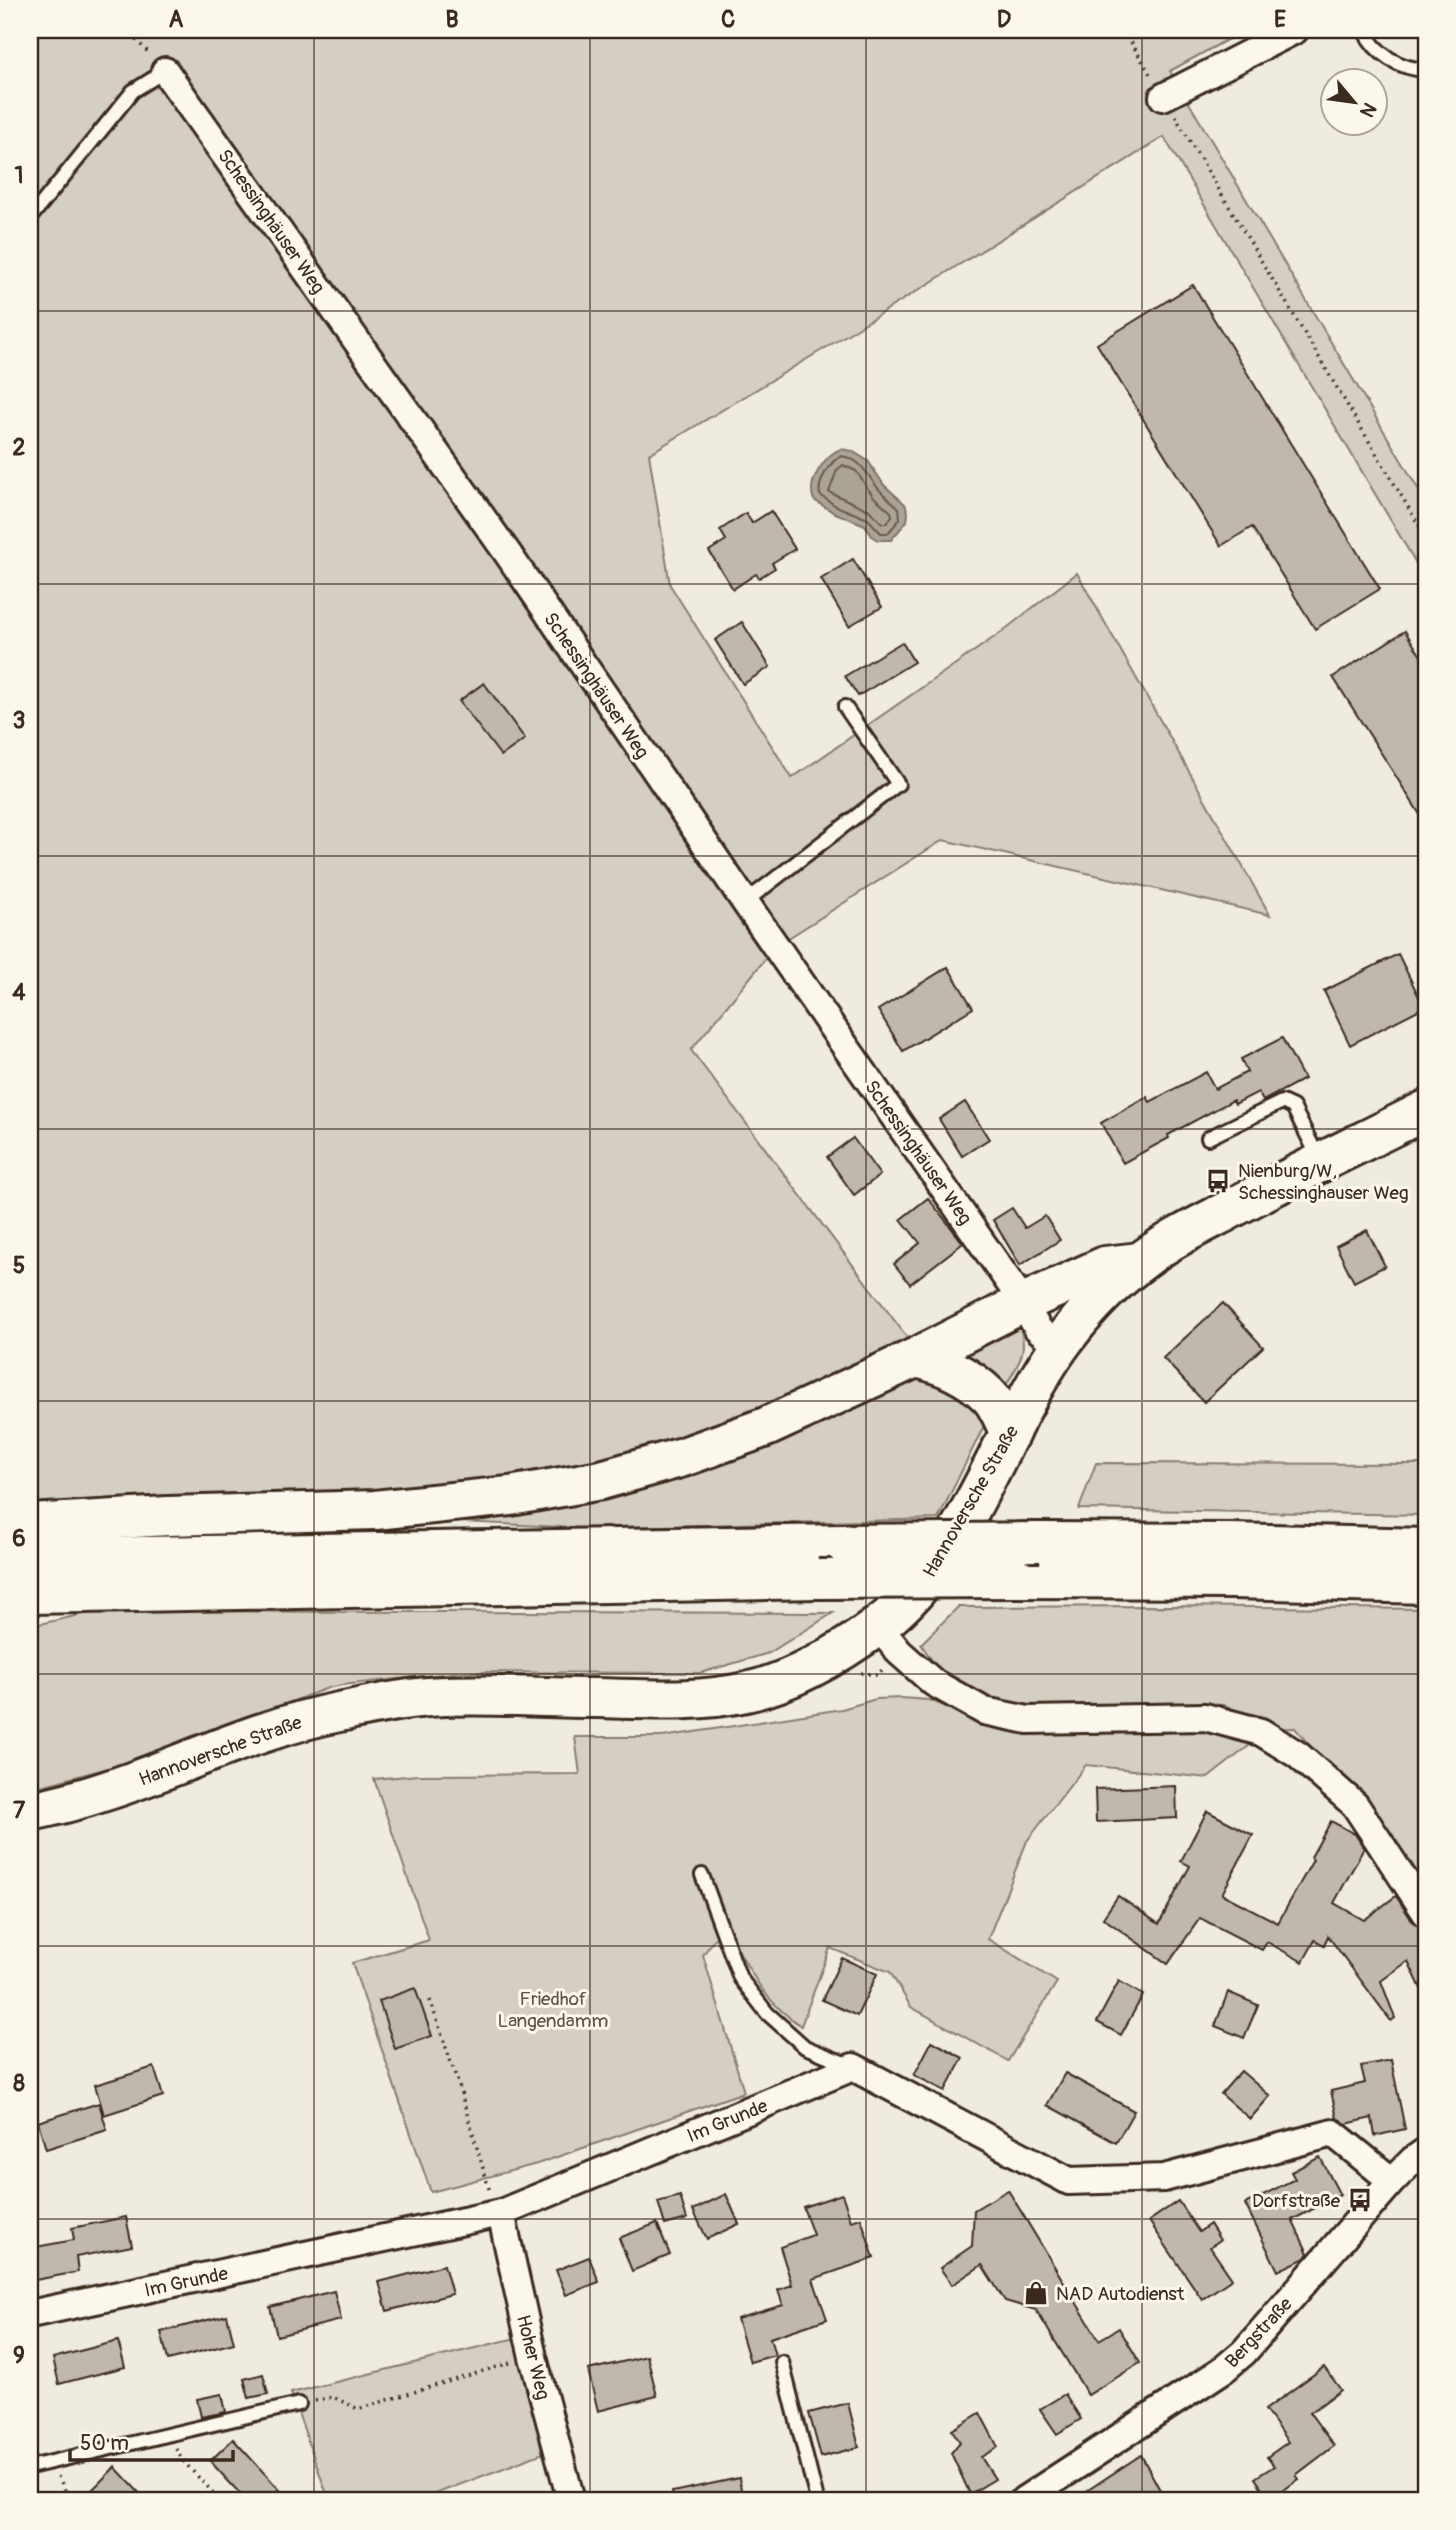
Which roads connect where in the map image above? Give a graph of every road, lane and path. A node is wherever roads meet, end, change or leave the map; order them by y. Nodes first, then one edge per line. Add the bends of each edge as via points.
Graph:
1 (126, 30) edge
2 (1124, 30) edge
3 (1296, 30) edge
4 (1364, 30) edge
5 (1426, 70) edge
6 (165, 71) junction
7 (1163, 97) junction
8 (30, 218) edge
9 (1426, 537) edge
10 (845, 707) dead end
11 (745, 902) junction
12 (1426, 1110) edge
13 (1208, 1138) dead end
14 (1320, 1163) junction
15 (1140, 1262) junction
16 (1023, 1303) junction
17 (1059, 1347) junction
18 (915, 1358) junction
19 (1010, 1433) junction
20 (30, 1524) edge
21 (1426, 1548) edge
22 (30, 1558) edge
23 (1426, 1584) edge
24 (137, 1591) junction
25 (30, 1594) edge
26 (30, 1615) edge
27 (889, 1639) junction
28 (860, 1673) dead end
29 (30, 1811) edge
30 (702, 1875) dead end
31 (1426, 1913) edge
32 (430, 2000) dead end
33 (853, 2067) junction
34 (1426, 2151) edge
35 (1392, 2180) junction
36 (499, 2214) junction
37 (30, 2315) edge
38 (533, 2357) junction
39 (782, 2362) dead end
40 (299, 2404) joint
41 (167, 2435) junction
42 (51, 2462) junction
43 (30, 2468) edge
44 (74, 2500) edge
45 (220, 2500) edge
46 (571, 2500) edge
47 (817, 2500) edge
48 (1024, 2500) edge

1 - 6 path
2 - 7 path
3 - 7 street
4 - 5 lane via 1391,61
6 - 8 lane via 133,91
6 - 11 street, Schessinghäuser Weg via 508,554
7 - 9 path
10 - 11 lane via 898,784
11 - 16 street, Schessinghäuser Weg
12 - 14 main road, Hannoversche Straße
13 - 14 lane via 1282,1102 1293,1107
14 - 15 main road, Hannoversche Straße
15 - 16 main road via 1105,1266
15 - 17 main road, Hannoversche Straße via 1095,1302
16 - 17 street, Schessinghäuser Weg via 1038,1329
16 - 18 main road
17 - 19 main road, Hannoversche Straße
18 - 19 main road via 934,1362 990,1396
18 - 20 main road via 766,1427 601,1480 510,1496 375,1510
19 - 27 main road, Hannoversche Straße
21 - 22 main road, bridge via 1040,1542
23 - 24 main road, bridge via 818,1579
24 - 25 main road
24 - 26 main road
27 - 28 path via 877,1675
27 - 29 main road, Hannoversche Straße via 748,1692 688,1700 444,1696 381,1703 249,1736 100,1793
27 - 31 street via 934,1683 984,1711 1028,1720 1205,1717 1261,1732 1298,1755 1355,1805
30 - 33 lane via 740,1978 767,2013 805,2047
32 - 36 path
33 - 35 street via 1069,2181 1164,2178 1333,2133
33 - 36 street, Im Grunde
34 - 35 street, Bergstraße
35 - 48 street, Bergstraße via 1244,2352
36 - 37 street, Im Grunde
36 - 38 street, Hoher Weg
38 - 40 path via 358,2409 333,2397
38 - 46 street, Hoher Weg
39 - 47 lane
40 - 41 lane
41 - 42 lane
41 - 45 path via 183,2461
42 - 43 lane
42 - 44 path

